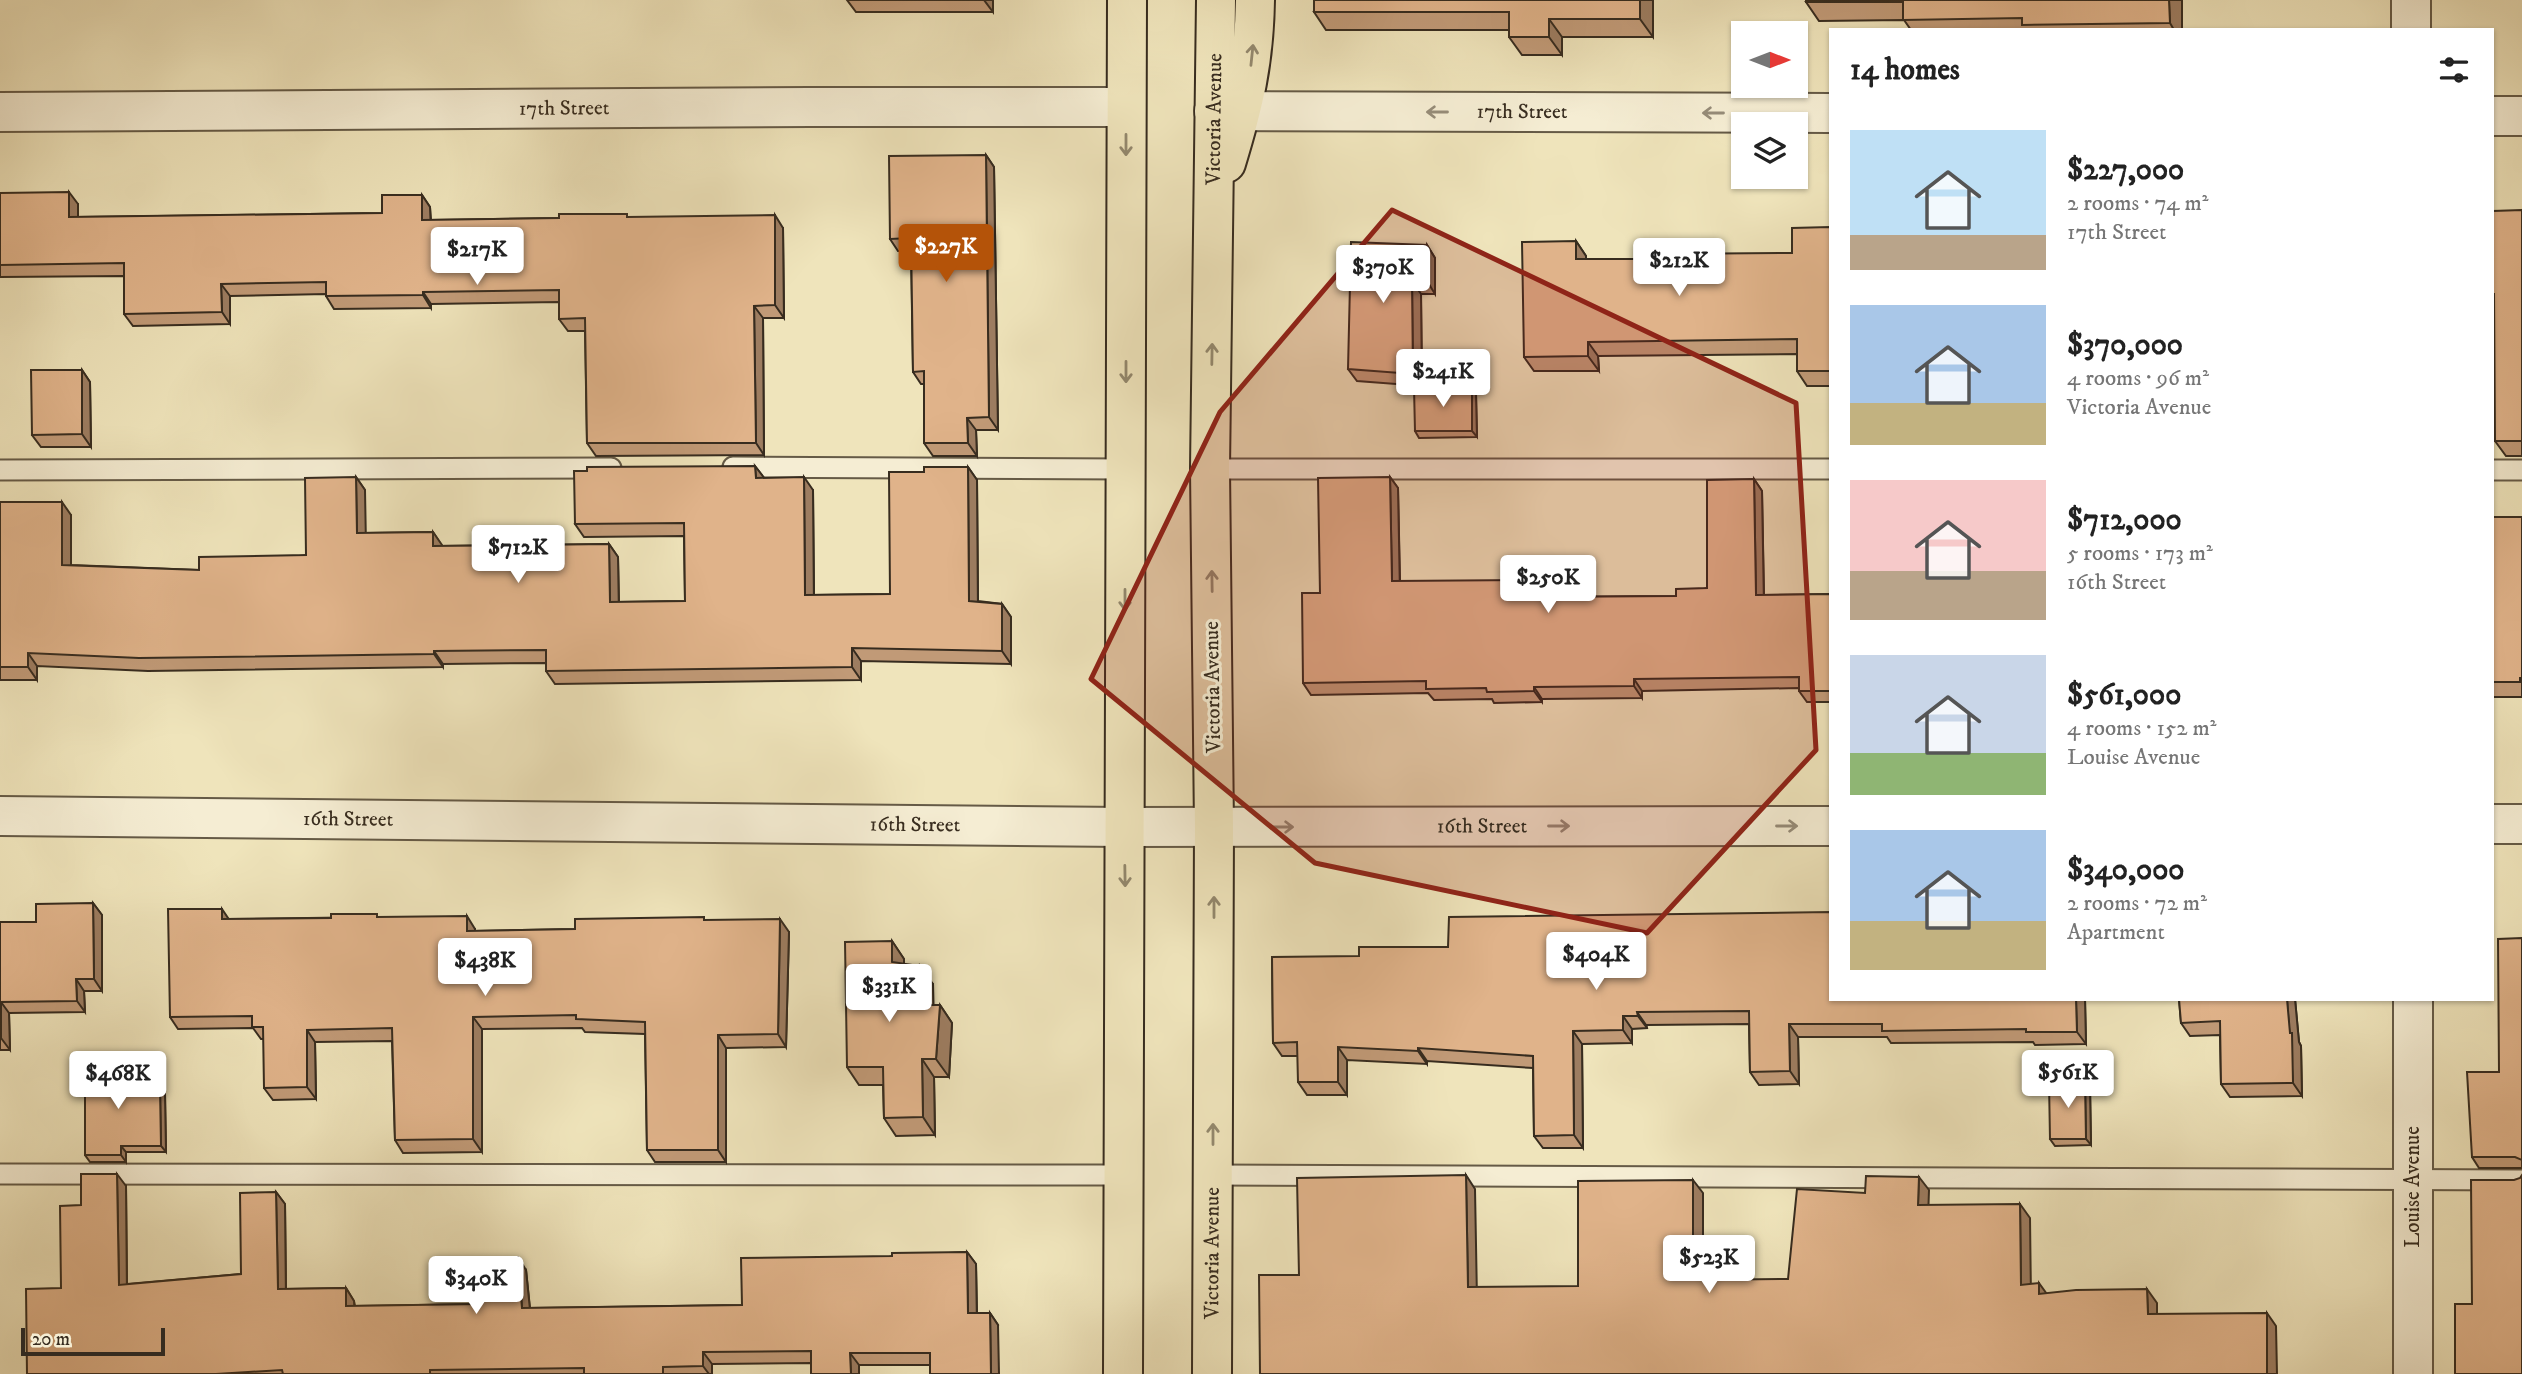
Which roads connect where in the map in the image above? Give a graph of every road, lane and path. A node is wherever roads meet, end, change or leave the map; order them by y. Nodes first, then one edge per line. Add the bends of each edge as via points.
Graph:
1 (1216, 0) edge
2 (1255, 0) edge
3 (2411, 0) edge
4 (1126, 1) edge
5 (2411, 28) edge
6 (1126, 107) junction
7 (1228, 111) junction
8 (0, 112) edge
9 (1829, 113) edge
10 (2494, 116) edge
11 (2522, 116) edge
12 (717, 467) edge
13 (634, 468) edge
14 (1126, 469) junction
15 (1210, 469) junction
16 (1829, 469) edge
17 (0, 470) edge
18 (2494, 470) edge
19 (2522, 470) edge
20 (0, 816) edge
21 (2494, 824) edge
22 (2522, 824) edge
23 (1829, 826) edge
24 (1123, 827) junction
25 (1214, 827) junction
26 (2413, 1001) edge
27 (0, 1174) edge
28 (1124, 1175) junction
29 (1213, 1175) junction
30 (2413, 1180) junction
31 (2522, 1180) edge
32 (1123, 1374) edge
33 (1212, 1374) edge
34 (2413, 1374) edge

1 - 7 main road, Victoria Avenue
7 -> 2 main road via 1251,66
3 - 5 street
4 - 6 main road
6 - 8 street, 17th Street
6 -> 14 main road
9 -> 7 street, 17th Street
15 -> 7 main road, Victoria Avenue via 1213,241 1226,162
10 - 11 street
12 - 14 lane
13 - 17 lane
14 -> 24 main road
15 - 16 lane
25 -> 15 main road, Victoria Avenue
18 - 19 lane
20 - 24 street, 16th Street
21 - 22 street
25 -> 23 street, 16th Street
24 - 25 street, 16th Street
24 -> 28 main road
29 -> 25 main road, Victoria Avenue
26 - 30 street, Louise Avenue
27 - 28 lane
28 - 32 main road
29 - 30 lane
29 - 33 main road, Victoria Avenue
30 - 31 lane
30 - 34 street, Louise Avenue

